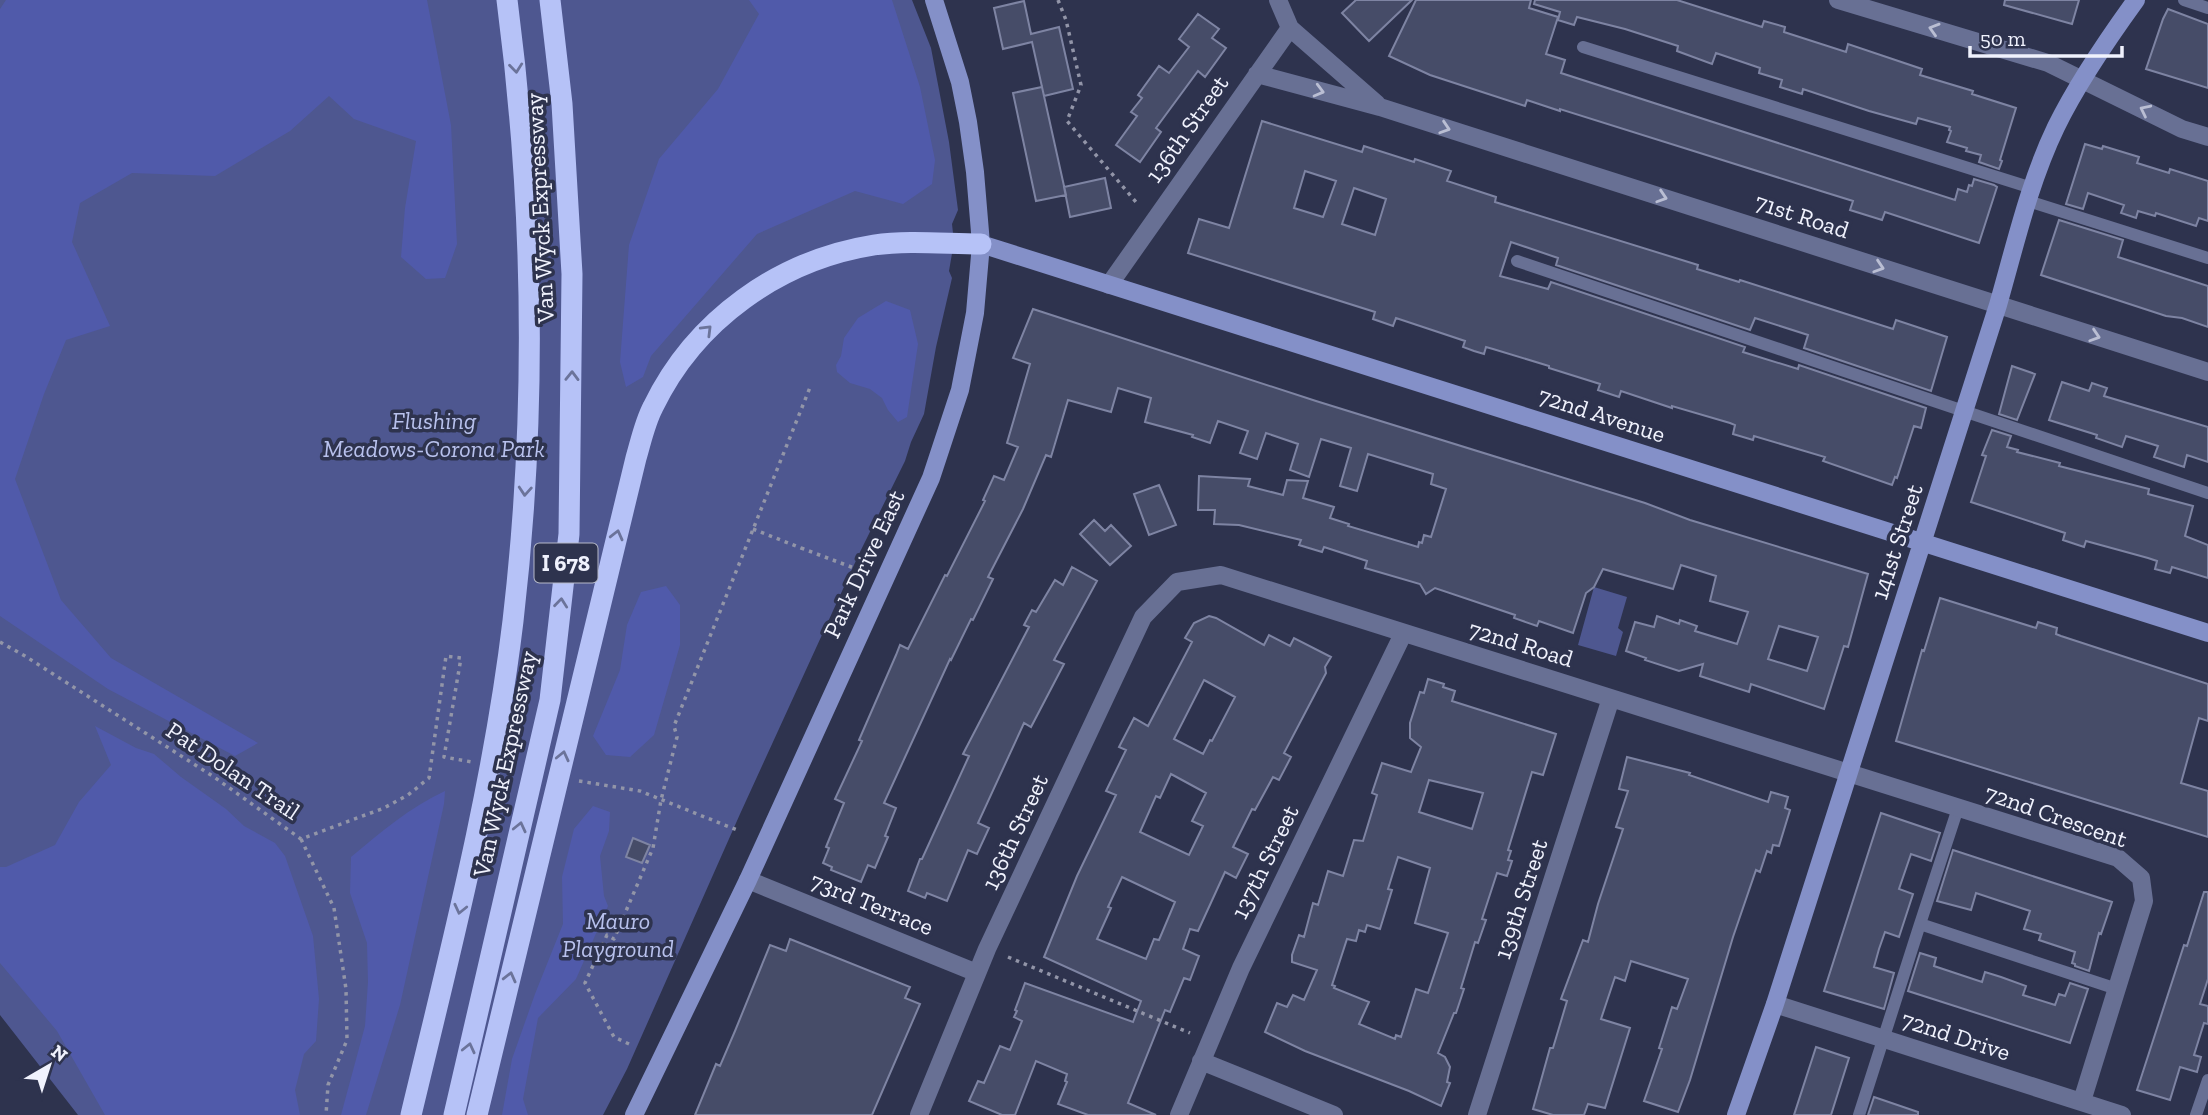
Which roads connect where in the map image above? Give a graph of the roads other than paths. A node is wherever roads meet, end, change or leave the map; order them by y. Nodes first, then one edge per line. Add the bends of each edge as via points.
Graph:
1 (508, 0) edge
2 (551, 0) edge
3 (934, 0) edge
4 (1278, 0) edge
5 (1839, 0) edge
6 (2136, 0) edge
7 (2184, 0) edge
8 (2208, 8) edge
9 (1290, 28) junction
10 (1583, 47) dead end
11 (1257, 74) junction
12 (2081, 79) junction
13 (1380, 107) junction
14 (2208, 137) edge
15 (2030, 194) junction
16 (981, 244) junction
17 (2208, 258) edge
18 (1517, 261) dead end
19 (1109, 285) junction
20 (1998, 305) junction
21 (2208, 372) edge
22 (1964, 411) junction
23 (2208, 493) edge
24 (1922, 543) junction
25 (1177, 582) joint
26 (2208, 633) edge
27 (1403, 634) junction
28 (1611, 698) junction
29 (1849, 774) junction
30 (1958, 808) junction
31 (748, 880) junction
32 (1920, 924) junction
33 (977, 973) junction
34 (2117, 989) junction
35 (1775, 1004) junction
36 (1885, 1039) junction
37 (1201, 1061) junction
38 (2208, 1080) edge
39 (2082, 1101) junction
40 (411, 1115) edge
41 (454, 1115) edge
42 (477, 1115) edge
43 (634, 1115) edge
44 (919, 1115) edge
45 (1179, 1115) edge
46 (1334, 1115) edge
47 (1477, 1115) edge
48 (1736, 1115) edge
49 (1859, 1115) edge
50 (2122, 1115) edge
51 (2196, 1115) edge

1 -> 40 highway, Van Wyck Expressway / I 678 via 522,136 529,275 524,505 513,623 487,782
41 -> 2 highway, Van Wyck Expressway / I 678 via 550,700 569,534 572,274
3 - 16 street, Park Drive East via 968,122
4 - 9 street
12 -> 5 street via 2048,63
6 - 12 street, 141st Street
7 - 8 lane
9 - 11 street, 136th Street
9 - 13 street, 71st Road
10 - 15 lane
11 -> 13 street, 71st Road
11 - 19 street, 136th Street
14 -> 12 street
12 - 15 street, 141st Street via 2055,128
13 -> 20 street, 71st Road
15 - 17 lane
15 - 20 street, 141st Street
16 - 19 street, 72nd Avenue
16 - 31 street, Park Drive East via 975,313 960,390 930,478
42 -> 16 highway via 636,457 652,408 676,365 730,309 780,275 810,262 876,245
18 - 22 lane
19 - 24 street, 72nd Avenue
20 -> 21 street, 71st Road
20 - 22 street, 141st Street
22 - 23 lane
22 - 24 street, 141st Street
24 - 26 street, 72nd Avenue
24 - 29 street, 141st Street
25 - 27 street, 72nd Road via 1221,575
25 - 33 street, 136th Street via 1143,617
27 - 28 street, 72nd Road
27 - 37 street, 137th Street via 1241,968
28 - 29 street, 72nd Road
28 - 47 street, 139th Street
29 - 30 street, 72nd Crescent
29 - 35 street, 141st Street
30 - 32 lane
30 - 34 street, 72nd Crescent via 2118,858 2141,878 2144,901
31 - 33 street, 73rd Terrace
31 - 43 street, Park Drive East
32 - 34 lane
32 - 36 lane
33 - 44 street, 136th Street
34 - 39 street, 72nd Crescent
35 - 36 street, 72nd Drive
35 - 48 street, 141st Street
36 - 39 street, 72nd Drive
36 - 49 lane
37 - 45 street, 137th Street
37 - 46 street
38 - 51 lane
39 - 50 street, 72nd Drive

